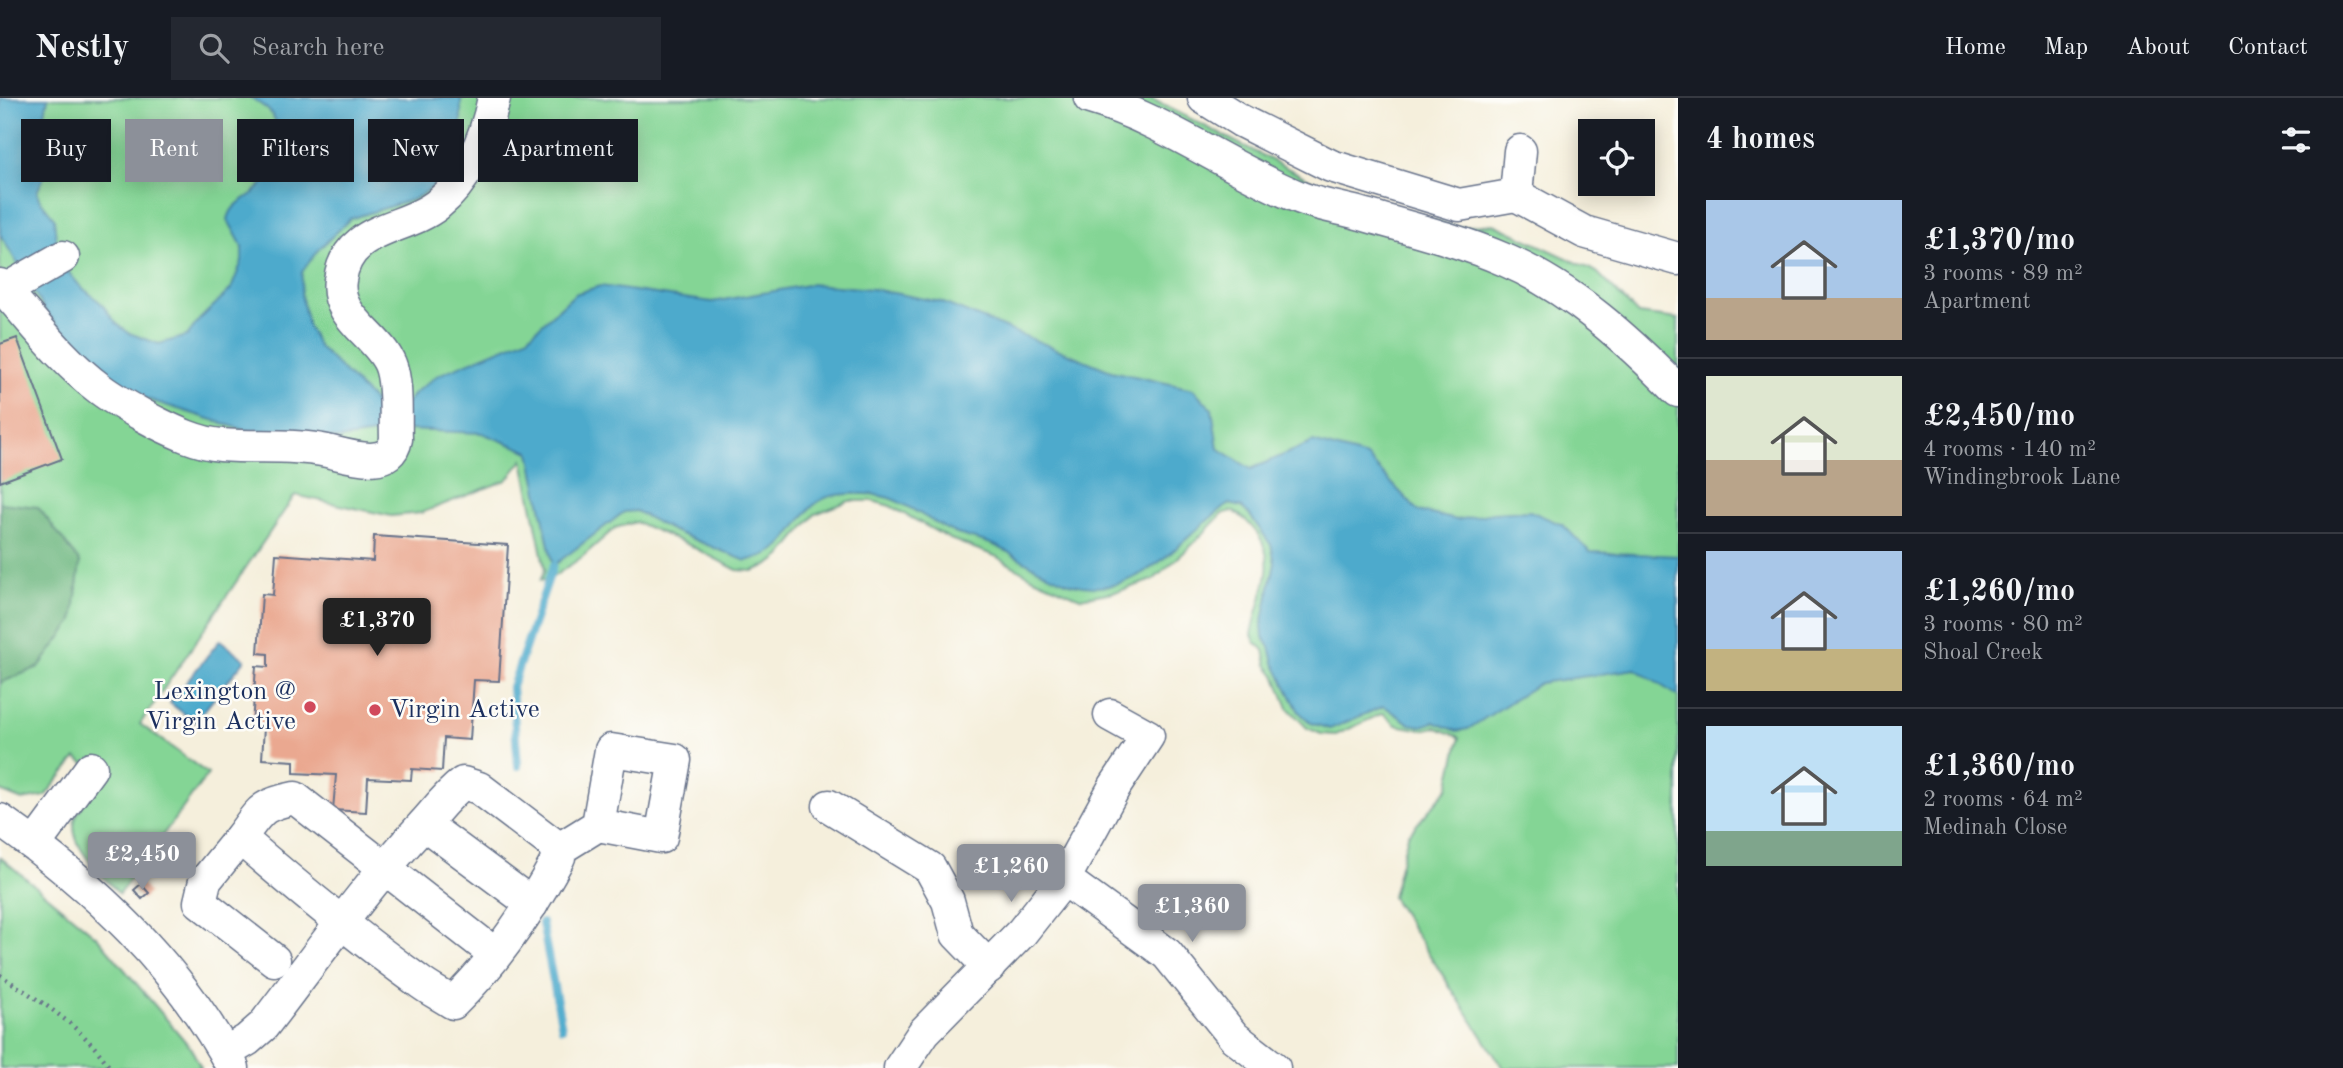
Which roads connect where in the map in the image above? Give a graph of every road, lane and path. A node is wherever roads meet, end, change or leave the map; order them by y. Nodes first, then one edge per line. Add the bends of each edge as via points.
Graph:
1 (494, 98) edge
2 (1090, 98) edge
3 (1204, 98) edge
4 (1520, 151) dead end
5 (1516, 195) junction
6 (63, 257) dead end
7 (1675, 258) edge
8 (10, 285) edge
9 (1678, 391) edge
10 (1110, 715) dead end
11 (91, 768) dead end
12 (829, 806) dead end
13 (0, 820) edge
14 (424, 824) junction
15 (598, 824) dead end
16 (240, 838) junction
17 (35, 844) junction
18 (556, 851) junction
19 (384, 869) junction
20 (1064, 879) junction
21 (532, 904) junction
22 (343, 923) junction
23 (495, 954) junction
24 (274, 961) dead end
25 (989, 967) junction
26 (0, 975) edge
27 (229, 1061) edge
28 (110, 1068) edge
29 (900, 1068) edge
30 (1274, 1068) edge

1 - 8 street via 476,154 449,193 427,211 373,234 356,247 343,267 339,288 343,304 391,365 396,439 394,449 380,458 298,447 220,445 171,430 86,377
2 - 9 street via 1143,117 1303,199 1504,259 1581,306
3 - 5 street via 1331,166 1459,205
4 - 5 street
5 - 7 street via 1584,232
6 - 8 street
10 - 20 street via 1148,736
11 - 17 street
12 - 25 street via 930,868 948,901 957,934
13 - 17 street
14 - 18 street via 463,783 479,788 553,844
14 - 19 street
14 - 21 street
15 - 18 street
16 - 19 street via 260,811 271,803 295,798
16 - 22 street
16 - 24 street via 205,881 200,902
17 - 27 street via 113,910 160,959
18 - 21 street via 559,857
19 - 22 street
19 - 23 street
20 - 25 street
20 - 30 street via 1167,954 1234,1037
21 - 23 street
22 - 23 street via 419,983 453,1003
22 - 27 street via 263,1026
25 - 29 street via 923,1032
26 - 28 path via 82,1032

